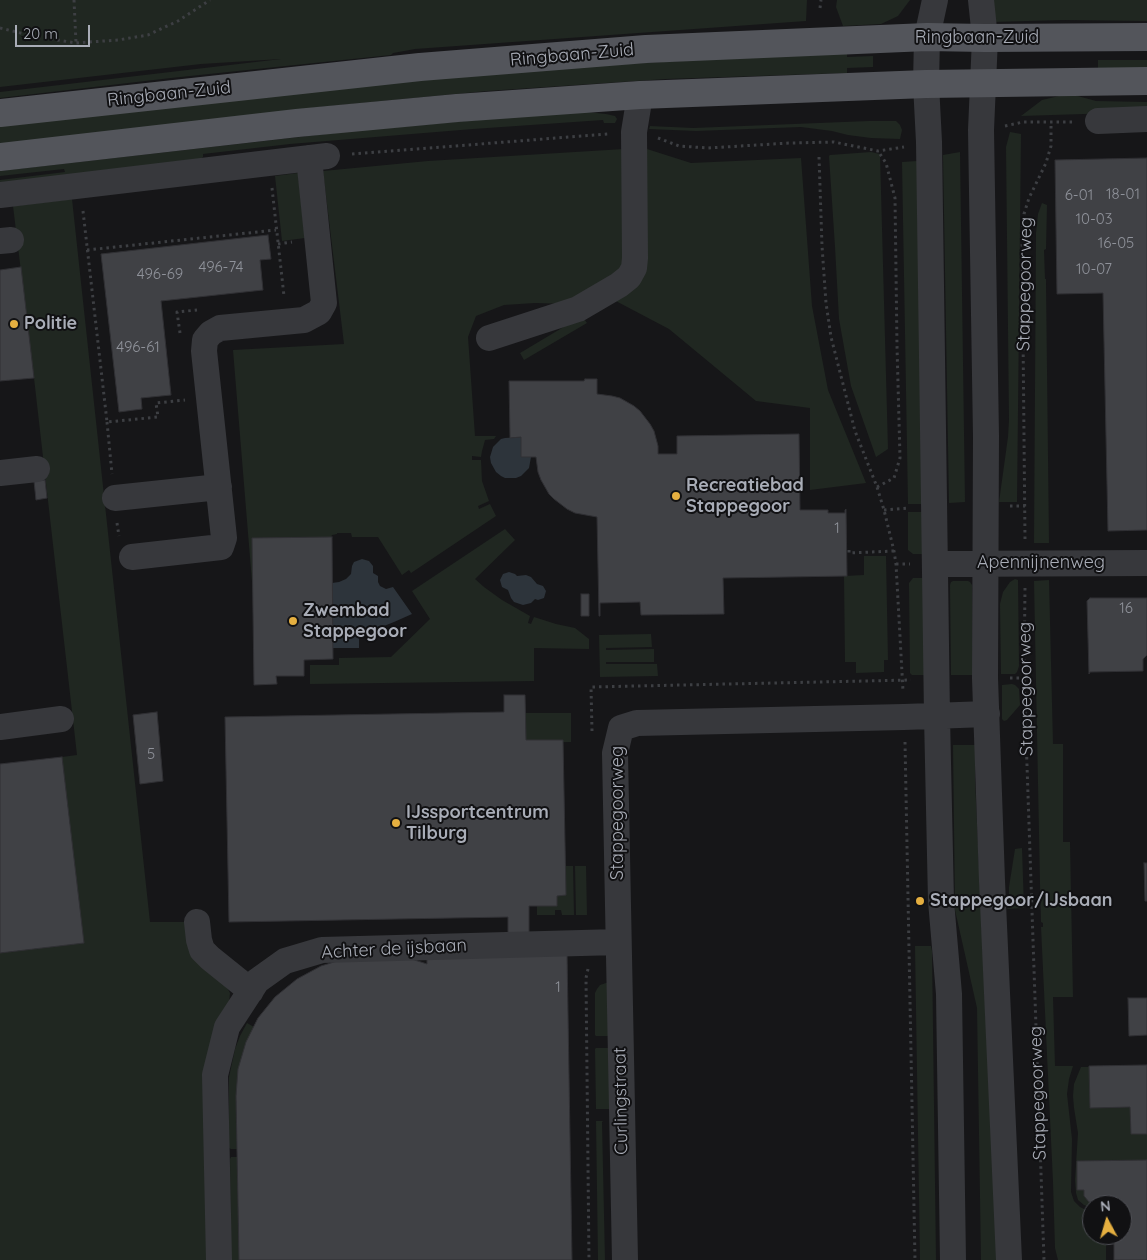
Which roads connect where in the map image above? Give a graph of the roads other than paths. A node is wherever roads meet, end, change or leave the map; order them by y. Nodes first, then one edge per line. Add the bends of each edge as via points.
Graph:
1 (934, 0) edge
2 (981, 0) edge
3 (927, 37) junction
4 (1147, 37) edge
5 (985, 38) junction
6 (1147, 81) edge
7 (983, 83) junction
8 (926, 84) junction
9 (640, 95) junction
10 (0, 113) edge
11 (1147, 119) edge
12 (1098, 121) dead end
13 (0, 157) edge
14 (0, 195) edge
15 (490, 338) dead end
16 (37, 469) dead end
17 (0, 473) edge
18 (219, 487) junction
19 (115, 498) dead end
20 (132, 557) dead end
21 (1147, 563) edge
22 (936, 564) junction
23 (986, 564) junction
24 (987, 714) junction
25 (938, 716) junction
26 (61, 719) dead end
27 (0, 727) edge
28 (197, 922) dead end
29 (618, 942) junction
30 (251, 991) junction
31 (219, 1260) edge
32 (624, 1260) edge
33 (953, 1260) edge
34 (1009, 1260) edge

1 - 3 street
2 - 5 street, Stappegoorweg
3 - 5 main road, Ringbaan-Zuid
3 - 8 street
3 - 10 main road, Ringbaan-Zuid via 646,49 430,66
4 - 5 main road, Ringbaan-Zuid
5 - 7 street, Stappegoorweg
6 - 7 main road
7 - 8 main road
7 - 23 street, Stappegoorweg
8 - 9 main road
8 - 22 street
9 - 13 main road via 297,123
9 - 15 street via 634,132 635,258 629,277 578,309
11 - 12 street
14 - 18 street via 318,157 324,303 319,312 304,320 220,328 205,340
16 - 17 street
18 - 19 street
18 - 20 street via 224,538 221,547
21 - 23 street, Apennijnenweg
22 - 23 street, Apennijnenweg
22 - 25 street
23 - 24 street, Stappegoorweg
24 - 25 street, Stappegoorweg
24 - 34 street, Stappegoorweg
25 - 29 street, Stappegoorweg via 637,723 620,728 615,752
25 - 33 street via 942,901 949,994
26 - 27 street
28 - 30 street via 202,950
29 - 30 street, Achter de ijsbaan via 322,950 285,961 258,981
29 - 32 street, Curlingstraat
30 - 31 street, Achter de ijsbaan via 227,1027 215,1075

